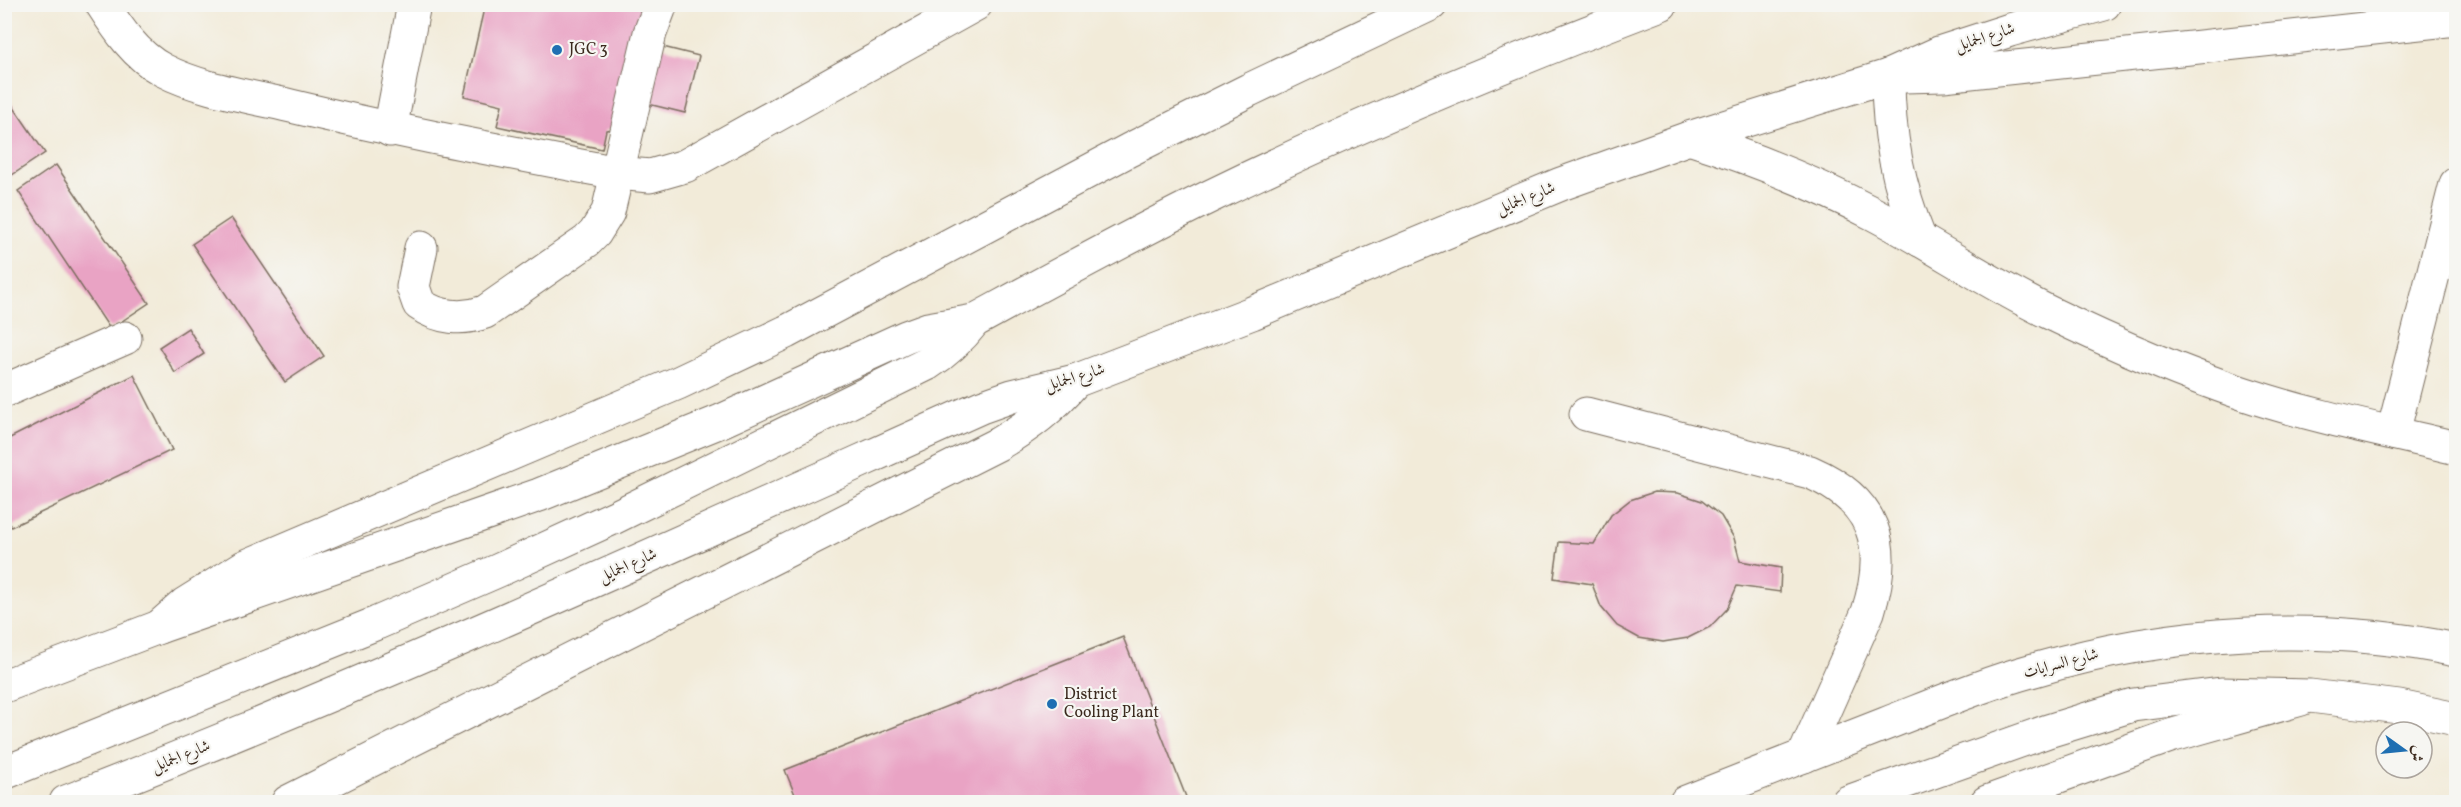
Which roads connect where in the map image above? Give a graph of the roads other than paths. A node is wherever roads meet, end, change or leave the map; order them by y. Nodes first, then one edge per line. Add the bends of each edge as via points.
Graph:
1 (102, 4) edge
2 (414, 4) edge
3 (661, 4) edge
4 (1431, 4) edge
5 (1661, 4) edge
6 (2104, 4) edge
7 (975, 5) edge
8 (2457, 19) edge
9 (1888, 76) junction
10 (390, 130) junction
11 (1689, 138) junction
12 (617, 173) junction
13 (2457, 184) edge
14 (1920, 240) junction
15 (421, 248) dead end
16 (975, 321) junction
17 (125, 338) dead end
18 (1075, 381) junction
19 (4, 391) edge
20 (1586, 414) dead end
21 (2393, 433) junction
22 (2457, 448) edge
23 (159, 627) junction
24 (2457, 650) edge
25 (4, 686) edge
26 (2310, 696) junction
27 (2457, 719) edge
28 (1804, 756) junction
29 (4, 773) edge
30 (66, 802) edge
31 (288, 802) edge
32 (1686, 802) edge
33 (1848, 802) edge
34 (1987, 802) edge

1 - 10 main road via 131,45 180,78
2 - 10 main road
3 - 12 main road via 650,33
4 - 23 main road via 1129,150 893,276 678,383 244,567 204,591
5 - 16 main road via 1332,139 1191,206
6 - 9 main road, شارع الجمايل via 1939,53
7 - 12 main road via 685,166 650,176
8 - 9 main road via 1953,74
9 - 11 main road, شارع الجمايل
9 - 14 main road via 1891,144
10 - 12 main road
11 - 14 main road via 1785,171
11 - 18 main road, شارع الجمايل via 1561,184 1252,313
12 - 15 main road via 608,212 587,241 485,312 456,317 419,304 413,287
13 - 21 main road
14 - 21 main road via 2046,311 2178,370 2256,397
16 - 23 main road via 906,337 690,434 538,495
16 - 29 main road via 961,338 927,364 615,517 377,623
17 - 19 main road
18 - 30 main road, شارع الجمايل via 981,407 482,631
18 - 31 main road via 1052,408 998,444
20 - 28 main road via 1810,472 1839,486 1867,516 1876,539 1879,564 1875,588
21 - 22 main road
23 - 25 main road
24 - 28 main road, شارع السرايات via 2412,641 2317,633 2221,635 2127,647 2034,670
26 - 27 main road
26 - 33 main road via 2221,694 2133,705
26 - 34 main road via 2170,736
28 - 32 main road, شارع السرايات

